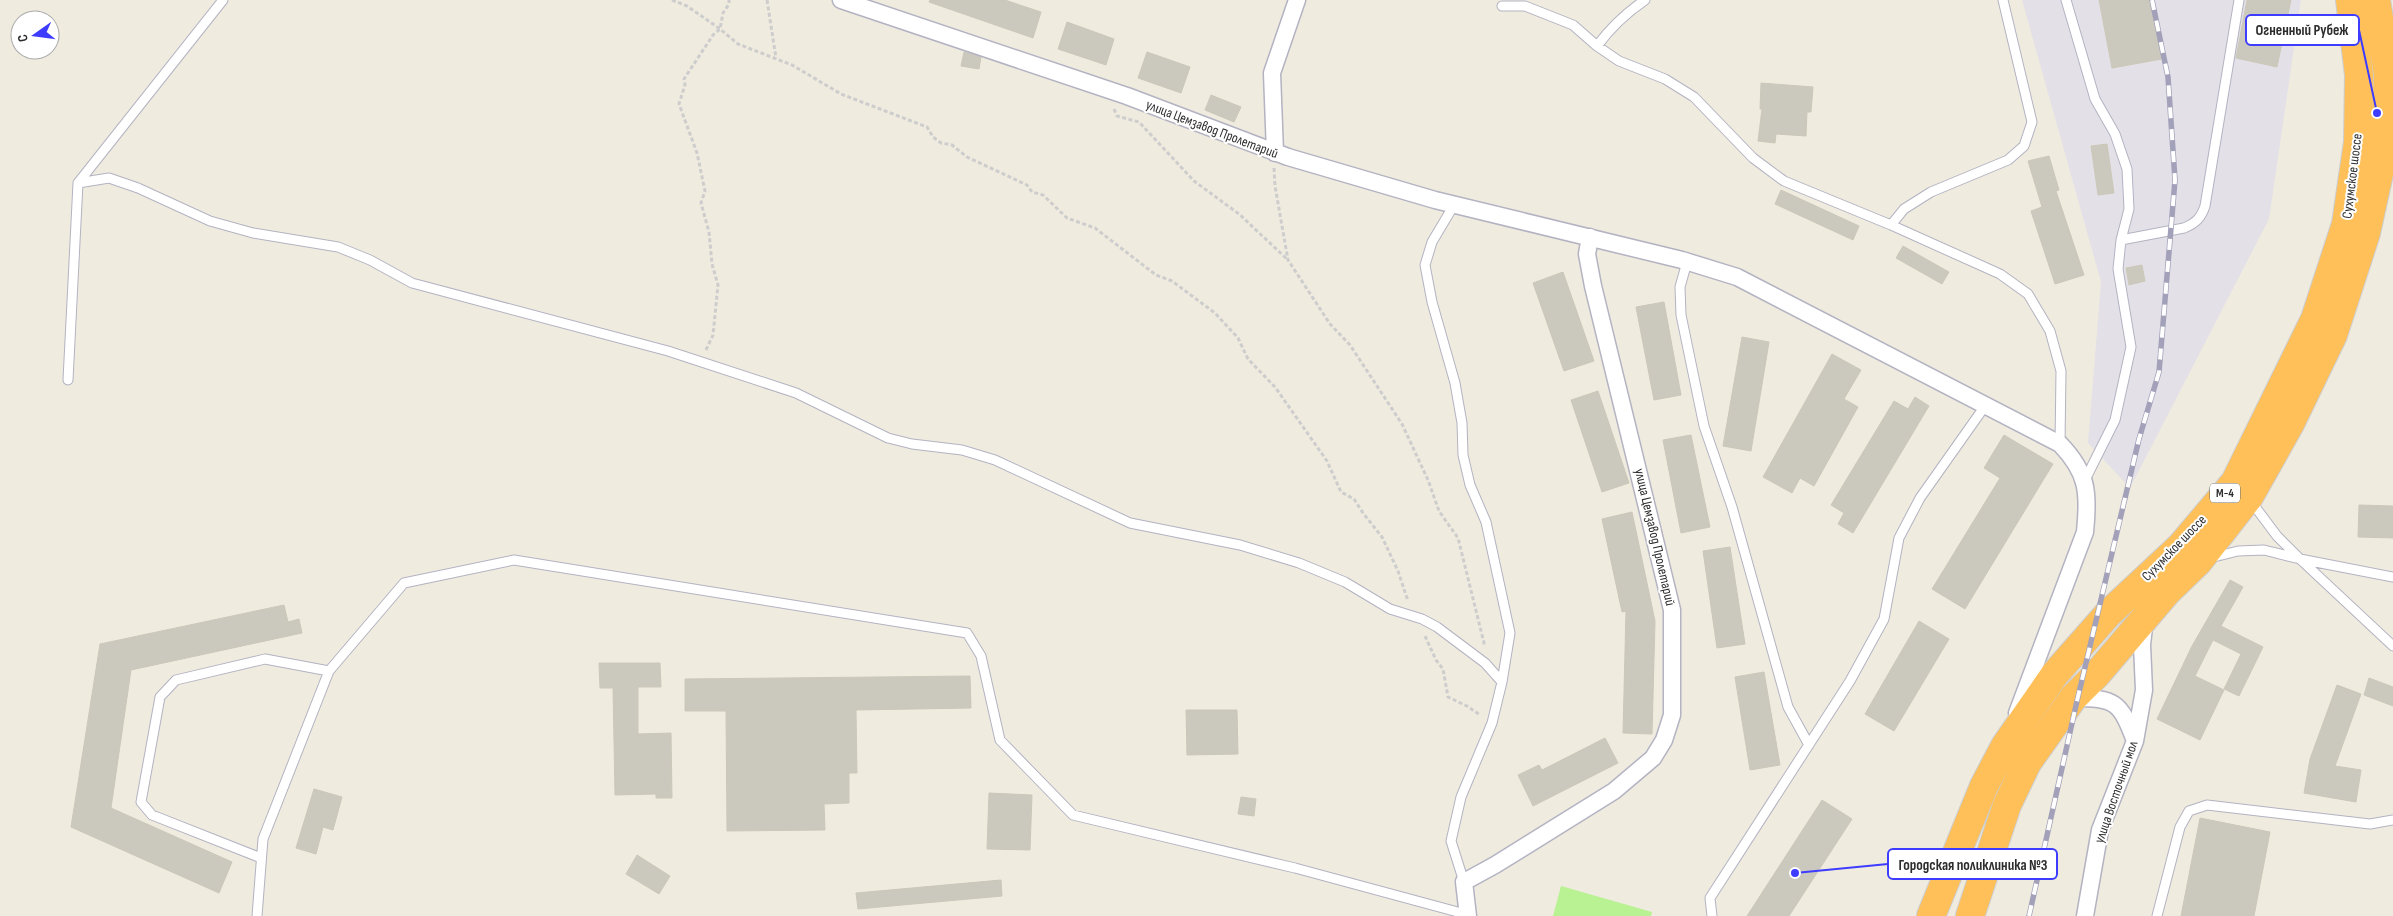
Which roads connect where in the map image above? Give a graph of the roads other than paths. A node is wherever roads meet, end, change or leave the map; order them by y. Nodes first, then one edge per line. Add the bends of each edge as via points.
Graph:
1 (223, 0) edge
2 (841, 0) edge
3 (1297, 0) edge
4 (1645, 0) edge
5 (2003, 0) edge
6 (2066, 0) edge
7 (2239, 0) edge
8 (2338, 0) edge
9 (2350, 0) edge
10 (2376, 0) edge
11 (1502, 6) dead end
12 (2393, 16) edge
13 (1597, 46) junction
14 (2388, 74) junction
15 (2359, 75) junction
16 (1274, 152) junction
17 (78, 183) junction
18 (1454, 205) junction
19 (1891, 225) junction
20 (1590, 237) junction
21 (2121, 240) junction
22 (1687, 262) junction
23 (68, 380) dead end
24 (1985, 406) junction
25 (2060, 444) junction
26 (2085, 480) junction
27 (2249, 497) junction
28 (2300, 559) junction
29 (2198, 562) junction
30 (2393, 577) edge
31 (2152, 609) junction
32 (2393, 646) edge
33 (329, 671) junction
34 (1502, 682) junction
35 (2073, 698) junction
36 (2135, 741) junction
37 (1809, 745) junction
38 (2005, 746) junction
39 (2393, 820) edge
40 (261, 858) junction
41 (1464, 882) junction
42 (257, 916) edge
43 (1470, 916) edge
44 (1712, 916) edge
45 (1931, 916) edge
46 (1970, 916) edge
47 (2085, 916) edge
48 (2157, 916) edge

1 - 17 lane
2 - 16 street, улица Цемзавод Пролетарий via 1111,90
3 - 16 street via 1272,73
4 - 13 lane via 1610,29
5 - 19 lane via 2032,122 2024,146 2008,160 1931,192 1904,209
6 - 21 lane via 2095,99 2115,134 2127,169 2129,210
7 - 21 lane via 2201,216 2184,228
8 - 15 street
9 - 15 highway, Сухумское шоссе / М-4
10 - 14 highway, Сухумское шоссе / М-4
11 - 13 lane via 1525,6 1548,14 1573,25
12 - 14 street
13 - 19 lane via 1619,61 1665,78 1694,97 1753,158 1784,181
14 - 27 highway, Сухумское шоссе / М-4 via 2385,146 2363,243 2333,335 2290,424
15 - 38 highway, Сухумское шоссе / М-4 via 2358,142 2346,224 2314,319 2235,482 2181,546 2108,614 2055,674
16 - 18 street, улица Цемзавод Пролетарий
17 - 23 lane
17 - 34 lane via 109,178 210,221 253,233 338,248 370,260 412,283 668,351 796,393 888,438 962,450 995,460 1130,524 1240,545 1299,563 1345,582 1390,609 1437,627 1485,663
18 - 20 street, улица Цемзавод Пролетарий
18 - 34 lane via 1432,242 1425,265 1455,383 1462,423 1463,455 1470,485 1486,522 1510,633
19 - 25 lane via 2000,274 2028,294 2050,331 2060,371
20 - 22 street, улица Цемзавод Пролетарий
20 - 41 street, улица Цемзавод Пролетарий via 1587,254 1593,286 1672,610 1672,715 1664,740 1653,758 1614,790
21 - 26 lane via 2118,269 2131,348 2115,420
22 - 24 street, улица Цемзавод Пролетарий via 1737,277
22 - 37 lane via 1680,287 1680,315 1704,426 1732,507 1788,707
24 - 25 street, улица Цемзавод Пролетарий
24 - 37 lane via 1920,498 1899,538 1884,619
25 - 26 street, улица Цемзавод Пролетарий via 2075,460
26 - 38 street via 2088,503 2085,532
27 - 28 lane via 2277,536
27 - 29 highway, Сухумское шоссе / М-4
28 - 29 lane via 2264,550 2238,551
28 - 30 lane
28 - 32 lane
29 - 31 highway, Сухумское шоссе / М-4
31 - 35 highway, Сухумское шоссе / М-4
31 - 36 street, улица Восточный мол via 2144,628 2144,690
33 - 40 lane via 263,839
33 - 40 lane via 265,659 176,680 160,697 141,802 152,815
33 - 43 lane via 404,584 514,560 967,633 981,656 1000,740 1073,815 1295,868
34 - 41 lane via 1490,728 1461,797 1451,841
35 - 36 street via 2111,701 2125,715
35 - 46 highway, Сухумское шоссе / М-4 via 2027,763 2008,805
36 - 47 street, улица Восточный мол via 2100,830
37 - 44 lane via 1710,898
38 - 45 highway, Сухумское шоссе / М-4 via 1984,786
39 - 48 lane via 2370,824 2207,805 2189,811 2180,827
40 - 42 lane
41 - 43 street

